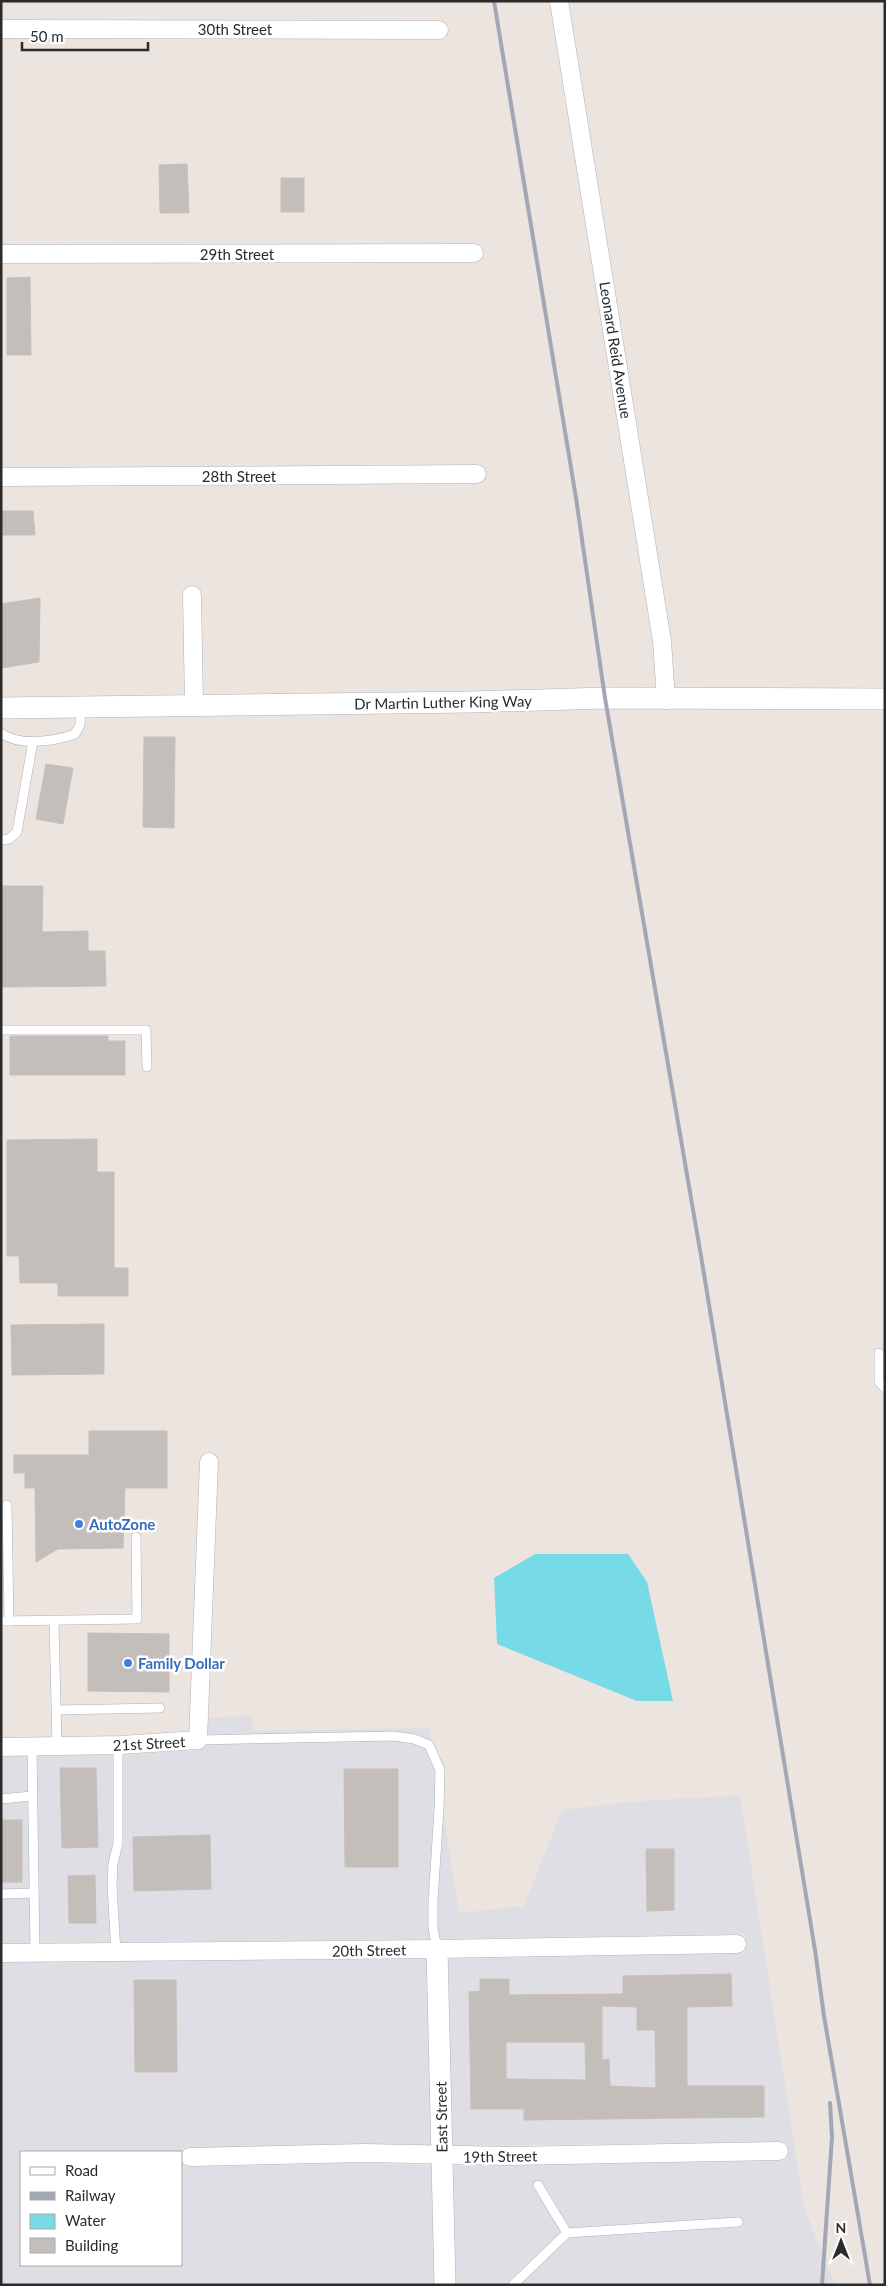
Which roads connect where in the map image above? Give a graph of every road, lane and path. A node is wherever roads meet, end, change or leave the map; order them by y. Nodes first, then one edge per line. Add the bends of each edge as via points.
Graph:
1 (559, 1) edge
2 (1, 29) edge
3 (440, 30) dead end
4 (474, 253) dead end
5 (1, 254) edge
6 (477, 474) dead end
7 (1, 477) edge
8 (192, 595) dead end
9 (885, 699) edge
10 (666, 700) junction
11 (194, 706) junction
12 (81, 707) junction
13 (1, 708) edge
14 (4, 739) edge
15 (33, 741) junction
16 (1, 840) edge
17 (1, 1030) edge
18 (147, 1067) dead end
19 (879, 1353) dead end
20 (885, 1388) edge
21 (209, 1462) dead end
22 (7, 1505) dead end
23 (136, 1537) dead end
24 (5, 1621) edge
25 (54, 1621) junction
26 (160, 1708) dead end
27 (57, 1710) junction
28 (198, 1740) junction
29 (118, 1745) junction
30 (32, 1746) junction
31 (57, 1746) junction
32 (1, 1747) edge
33 (32, 1796) junction
34 (1, 1799) edge
35 (34, 1893) junction
36 (1, 1894) edge
37 (737, 1944) dead end
38 (437, 1949) junction
39 (1, 1952) edge
40 (35, 1952) junction
41 (116, 1953) junction
42 (779, 2152) dead end
43 (442, 2156) junction
44 (190, 2157) dead end
45 (538, 2185) dead end
46 (738, 2222) dead end
47 (566, 2233) junction
48 (445, 2285) edge
49 (514, 2285) edge

1 - 10 street, Leonard Reid Avenue via 661,631
2 - 3 street, 30th Street
4 - 5 street, 29th Street
6 - 7 street, 28th Street
8 - 11 street
9 - 10 street, Dr Martin Luther King Way
10 - 11 street, Dr Martin Luther King Way via 605,698
11 - 12 street, Dr Martin Luther King Way
12 - 13 street, Dr Martin Luther King Way
12 - 15 lane via 80,725 75,734 61,739
14 - 15 lane
15 - 16 lane via 18,832 9,839
17 - 18 lane via 146,1030
19 - 20 lane via 879,1382
21 - 28 street, 21st Street
22 - 24 lane
23 - 25 lane via 137,1619
24 - 25 lane
25 - 27 lane
26 - 27 lane
27 - 31 lane
28 - 29 street, 21st Street
28 - 38 lane via 394,1736 430,1745 440,1770 433,1901
29 - 31 street, 21st Street
29 - 41 lane via 118,1843 112,1885
30 - 31 street, 21st Street
30 - 32 street, 21st Street
30 - 33 lane
33 - 34 lane
33 - 35 lane
35 - 36 lane
35 - 40 lane
37 - 38 street, 20th Street
38 - 41 street, 20th Street
38 - 43 street, East Street
39 - 40 street, 20th Street
40 - 41 street, 20th Street
42 - 43 street, 19th Street
43 - 44 street, 19th Street via 365,2153
43 - 48 street, East Street
45 - 47 lane
46 - 47 lane
47 - 49 lane

